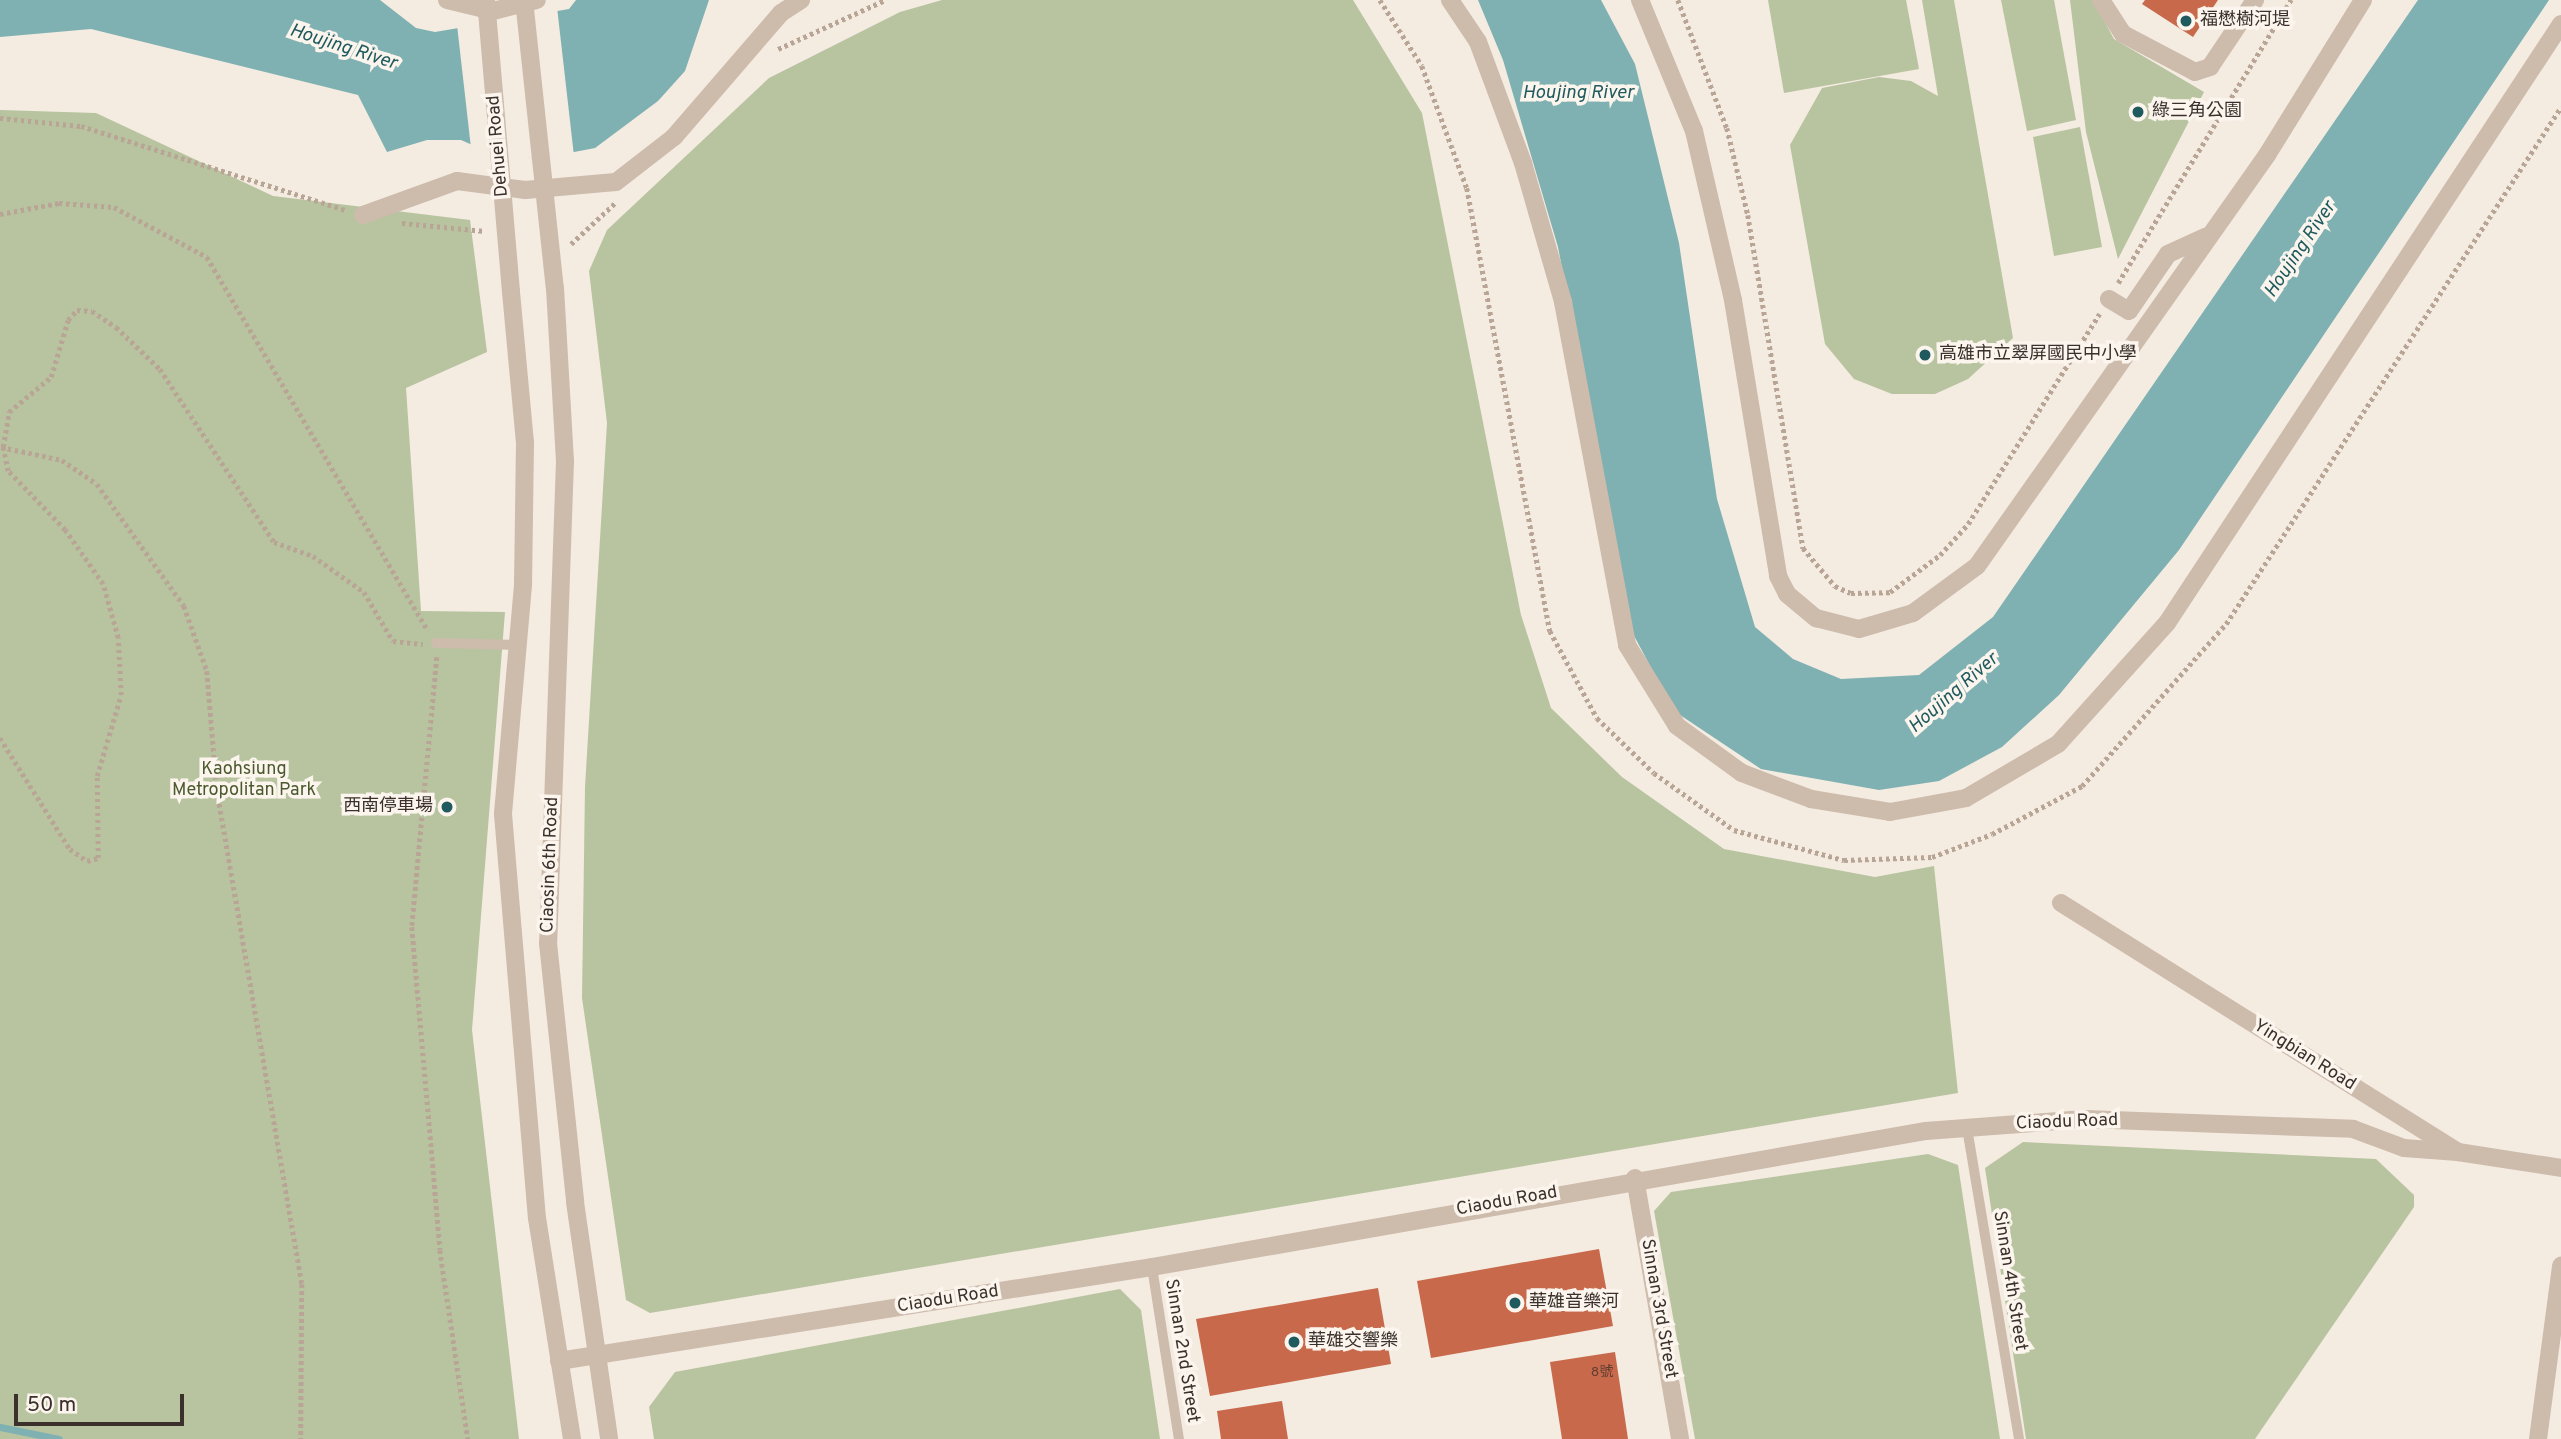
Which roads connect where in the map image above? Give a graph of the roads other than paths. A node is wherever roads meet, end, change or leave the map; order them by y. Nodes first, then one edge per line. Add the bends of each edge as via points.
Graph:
1 (447, 0) edge
2 (486, 0) edge
3 (524, 0) edge
4 (537, 0) edge
5 (802, 0) edge
6 (1450, 0) edge
7 (1640, 0) edge
8 (2101, 0) edge
9 (2255, 0) edge
10 (2363, 0) edge
11 (2561, 24) edge
12 (363, 215) road end
13 (2206, 236) junction
14 (2109, 299) road end
15 (436, 643) road end
16 (517, 645) junction
17 (2061, 903) dead end
18 (1967, 1128) junction
19 (2458, 1152) junction
20 (2561, 1168) edge
21 (1635, 1178) junction
22 (2561, 1266) edge
23 (1152, 1267) junction
24 (597, 1357) junction
25 (559, 1361) junction
26 (572, 1439) edge
27 (609, 1439) edge
28 (1179, 1439) edge
29 (1680, 1439) edge
30 (2019, 1439) edge
31 (2538, 1439) edge

1 - 4 street via 493,11
2 - 16 street, Dehuei Road via 525,442
3 - 24 street, Ciaosin 6th Road via 555,288 565,461 548,943
5 - 12 street via 781,13 674,137 616,182 525,190 457,181
6 - 11 street via 1478,42 1523,163 1563,302 1627,645 1677,726 1742,773 1811,799 1889,812 1966,798 2058,744 2167,623
7 - 13 street via 1694,131 1732,300 1778,576 1787,594 1827,623 1859,629 1892,622 1955,587 1977,566
8 - 9 street via 2123,34 2204,72
10 - 13 street via 2267,155
13 - 14 street via 2168,254 2129,311
15 - 16 lane
16 - 25 street via 503,814 534,1192
17 - 19 street, Yingbian Road
18 - 19 street, Ciaodu Road via 2085,1119 2353,1129 2404,1148
18 - 21 street, Ciaodu Road
18 - 30 lane, Sinnan 4th Street
19 - 20 street, Yingbian Road
21 - 23 street, Ciaodu Road
21 - 29 street, Sinnan 3rd Street
22 - 31 street
23 - 24 street, Ciaodu Road
23 - 28 lane, Sinnan 2nd Street
24 - 25 street, Ciaodu Road
24 - 27 street, Ciaosin 6th Road
25 - 26 street

